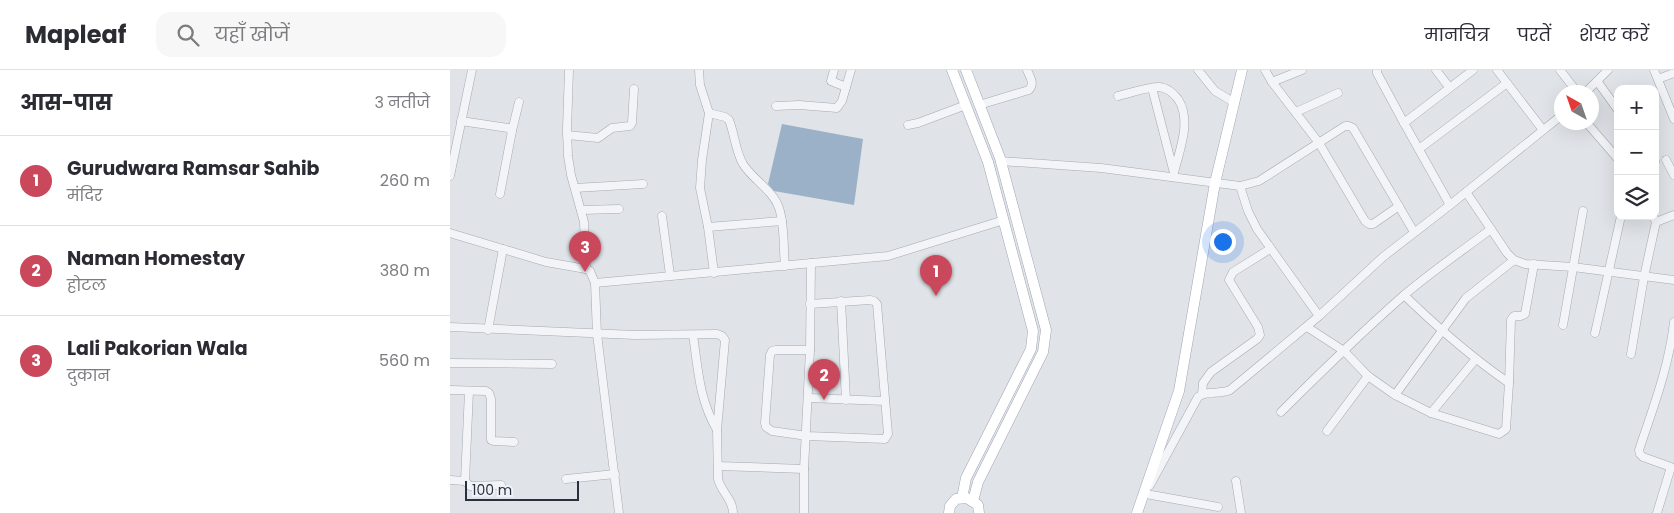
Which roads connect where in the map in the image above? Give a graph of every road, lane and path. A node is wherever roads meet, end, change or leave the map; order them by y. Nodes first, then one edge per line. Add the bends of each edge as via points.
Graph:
1 (472, 70) edge
2 (570, 70) edge
3 (698, 70) edge
4 (834, 70) edge
5 (850, 70) edge
6 (1027, 70) edge
7 (1198, 70) edge
8 (1242, 70) edge
9 (1265, 70) edge
10 (1302, 70) edge
11 (1377, 70) edge
12 (1436, 70) edge
13 (1473, 70) edge
14 (1497, 70) edge
15 (1560, 70) edge
16 (1606, 70) edge
17 (1654, 70) edge
18 (967, 72) edge
19 (1674, 73) edge
20 (954, 74) edge
21 (1658, 79) junction
22 (1597, 81) junction
23 (1272, 82) junction
24 (1507, 83) junction
25 (1572, 85) edge
26 (1593, 85) edge
27 (846, 87) junction
28 (1449, 87) junction
29 (1152, 88) junction
30 (634, 89) dead end
31 (1338, 93) dead end
32 (1118, 96) dead end
33 (519, 102) dead end
34 (1235, 103) junction
35 (966, 104) junction
36 (1614, 104) edge
37 (980, 105) junction
38 (776, 106) dead end
39 (1296, 112) junction
40 (709, 113) junction
41 (1673, 115) edge
42 (461, 121) junction
43 (1554, 121) edge
44 (1404, 123) junction
45 (908, 125) dead end
46 (1543, 130) junction
47 (1593, 130) edge
48 (512, 131) junction
49 (567, 135) junction
50 (1319, 143) junction
51 (1419, 149) junction
52 (1614, 154) edge
53 (1666, 160) dead end
54 (1000, 161) junction
55 (1173, 174) junction
56 (1674, 175) edge
57 (450, 176) edge
58 (1215, 183) junction
59 (643, 184) dead end
60 (1240, 186) junction
61 (575, 188) junction
62 (1466, 192) junction
63 (500, 194) dead end
64 (1399, 206) junction
65 (1450, 206) junction
66 (619, 209) dead end
67 (581, 210) junction
68 (1583, 210) dead end
69 (1674, 215) edge
70 (662, 216) dead end
71 (1659, 218) edge
72 (1004, 220) junction
73 (1620, 220) edge
74 (1655, 220) edge
75 (782, 221) junction
76 (708, 227) junction
77 (1491, 229) junction
78 (1414, 232) junction
79 (450, 233) edge
80 (503, 249) junction
81 (1270, 250) junction
82 (1514, 260) junction
83 (811, 263) junction
84 (1534, 264) junction
85 (785, 266) junction
86 (1573, 268) junction
87 (586, 269) junction
88 (1609, 272) junction
89 (714, 273) junction
90 (670, 275) junction
91 (1644, 277) junction
92 (1674, 280) edge
93 (595, 283) junction
94 (1404, 295) junction
95 (841, 301) junction
96 (810, 304) junction
97 (1319, 316) junction
98 (1674, 322) edge
99 (1563, 325) dead end
100 (450, 327) edge
101 (1307, 327) junction
102 (488, 330) junction
103 (1441, 331) junction
104 (1595, 333) dead end
105 (597, 334) junction
106 (694, 335) junction
107 (810, 350) junction
108 (1344, 351) junction
109 (1631, 354) dead end
110 (1475, 360) junction
111 (450, 363) edge
112 (552, 364) dead end
113 (1368, 376) junction
114 (1509, 383) junction
115 (450, 390) edge
116 (469, 391) junction
117 (1202, 394) junction
118 (1395, 395) junction
119 (809, 398) junction
120 (846, 400) junction
121 (886, 400) junction
122 (1281, 412) dead end
123 (1431, 413) junction
124 (717, 430) junction
125 (1327, 431) dead end
126 (807, 436) junction
127 (514, 442) dead end
128 (1674, 459) edge
129 (718, 466) junction
130 (1671, 467) junction
131 (804, 469) junction
132 (615, 474) junction
133 (566, 479) dead end
134 (450, 480) edge
135 (465, 481) junction
136 (1236, 481) dead end
137 (501, 485) dead end
138 (1146, 494) junction
139 (962, 498) junction
140 (973, 500) junction
141 (1218, 507) dead end
142 (1139, 509) edge
143 (981, 512) edge
144 (619, 513) edge
145 (733, 513) edge
146 (804, 513) edge
147 (949, 513) edge
148 (1241, 513) edge
149 (1657, 513) edge

1 - 42 street
2 - 49 street
3 - 40 street
4 - 27 street via 832,81
5 - 27 street
6 - 37 street via 1032,81 1029,90
7 - 34 street via 1215,91
8 - 34 main road
9 - 23 street
10 - 23 street
11 - 44 street
12 - 28 street
13 - 28 street
14 - 24 street
15 - 25 street
16 - 22 street
17 - 21 street
18 - 20 main road
18 - 37 main road
19 - 21 street
20 - 35 main road
21 - 41 street
22 - 26 street
22 - 36 street
23 - 39 street
24 - 46 street
24 - 51 street
27 - 38 street via 837,108
28 - 44 street
29 - 32 street
29 - 55 street
29 - 55 street via 1166,88 1175,94 1185,116
30 - 49 street via 630,126 612,128 598,138
31 - 39 street
33 - 48 street
34 - 58 main road
35 - 45 street
35 - 72 main road via 988,162
37 - 54 main road
39 - 50 street
40 - 75 street via 729,120 737,153 752,176 775,198
40 - 76 street via 700,188
42 - 48 street
42 - 57 street
43 - 46 street
44 - 51 street
46 - 62 street
47 - 52 street
48 - 63 street
49 - 61 street
50 - 60 street via 1258,181
50 - 64 street via 1345,126 1353,128
50 - 64 street via 1365,221 1373,224
51 - 65 street
53 - 56 street
54 - 55 street
54 - 140 main road via 1046,330 1043,352 978,482
55 - 58 street
58 - 60 street
58 - 142 main road via 1179,390
59 - 61 street
60 - 81 street via 1248,211
61 - 67 street
62 - 65 street
62 - 77 street
64 - 78 street
65 - 78 street
66 - 67 street
67 - 87 street
68 - 86 street
69 - 71 street
70 - 90 street
72 - 83 street via 888,256
72 - 139 main road via 1033,331 1031,349 966,478
73 - 88 street
74 - 91 street
75 - 76 street
75 - 85 street
76 - 89 street
77 - 82 street
77 - 94 street
78 - 97 street
79 - 80 street
80 - 87 street via 546,262
80 - 102 street
81 - 97 street
81 - 117 street via 1233,272 1228,280 1260,335 1211,372 1203,383
82 - 84 street
82 - 103 street via 1466,298
83 - 85 street
83 - 96 street
84 - 86 street
84 - 114 street via 1525,314 1511,320
85 - 89 street
86 - 88 street
86 - 99 street
87 - 93 street
88 - 91 street
88 - 104 street
89 - 90 street
90 - 93 street
91 - 92 street
91 - 109 street
93 - 105 street
94 - 103 street
94 - 108 street
95 - 96 street
95 - 120 street
95 - 121 street via 870,300 877,304
96 - 107 street
97 - 101 street
98 - 130 street via 1663,380 1639,450 1643,457
100 - 102 street
101 - 108 street
101 - 117 street via 1230,390 1222,394
102 - 105 street
103 - 110 street
103 - 118 street
105 - 106 street
105 - 132 street
106 - 124 street via 702,398
106 - 124 street via 717,334 725,340
107 - 119 street
107 - 126 street via 776,350 770,355 765,423 772,431
108 - 113 street
108 - 122 street
110 - 114 street
110 - 123 street
111 - 112 street
113 - 118 street
113 - 125 street
114 - 123 street via 1506,429 1503,433
115 - 116 street
116 - 127 street via 486,391 490,395 491,440
116 - 135 street
117 - 138 street
118 - 123 street
119 - 120 street
119 - 126 street
120 - 121 street
121 - 126 street via 888,434 885,439
124 - 129 street
126 - 131 street
128 - 130 street
129 - 131 street
129 - 145 street via 720,486 731,502
130 - 149 street
131 - 146 street
132 - 133 street
132 - 144 street
134 - 135 street
135 - 137 street via 470,486
136 - 148 street
138 - 141 street
138 - 142 street
139 - 140 main road
139 - 147 main road via 956,499
140 - 143 main road

